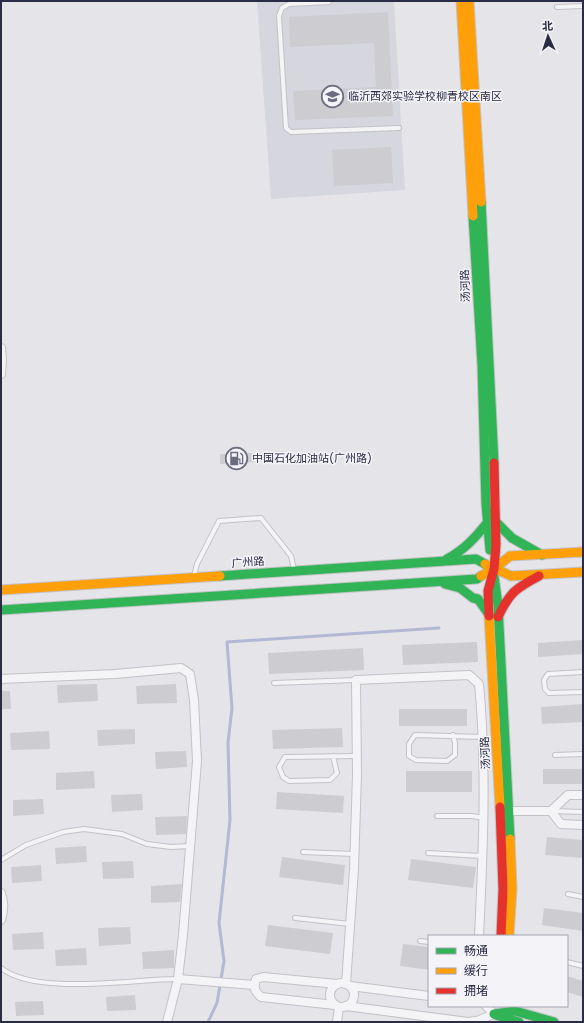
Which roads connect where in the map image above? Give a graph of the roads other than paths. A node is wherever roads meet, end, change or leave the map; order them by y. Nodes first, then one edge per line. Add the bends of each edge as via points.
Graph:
1 (329, 1) edge
2 (461, 1) edge
3 (469, 1) edge
4 (583, 6) edge
5 (556, 7) dead end
6 (399, 128) dead end
7 (1, 348) edge
8 (1, 374) edge
9 (491, 523) junction
10 (583, 552) edge
11 (542, 554) junction
12 (440, 562) junction
13 (494, 569) junction
14 (295, 571) junction
15 (583, 572) edge
16 (543, 574) junction
17 (193, 578) junction
18 (438, 581) junction
19 (1, 590) edge
20 (16, 609) junction
21 (1, 610) edge
22 (1, 615) edge
23 (494, 617) junction
24 (583, 672) edge
25 (1, 679) edge
26 (356, 680) junction
27 (274, 683) dead end
28 (583, 692) edge
29 (454, 735) junction
30 (482, 737) junction
31 (583, 754) edge
32 (555, 755) dead end
33 (333, 756) junction
34 (357, 756) junction
35 (583, 795) edge
36 (508, 811) junction
37 (551, 811) junction
38 (583, 812) edge
39 (437, 816) dead end
40 (484, 818) junction
41 (583, 825) edge
42 (190, 846) junction
43 (303, 852) dead end
44 (428, 853) dead end
45 (354, 854) junction
46 (482, 856) junction
47 (1, 860) edge
48 (1, 893) edge
49 (568, 894) dead end
50 (583, 897) edge
51 (295, 918) dead end
52 (1, 920) edge
53 (350, 924) junction
54 (479, 935) edge
55 (500, 935) edge
56 (509, 935) edge
57 (420, 940) dead end
58 (428, 942) edge
59 (568, 962) edge
60 (583, 966) edge
61 (1, 968) edge
62 (178, 979) junction
63 (254, 985) junction
64 (344, 985) junction
65 (428, 996) edge
66 (340, 1006) junction
67 (495, 1012) edge
68 (167, 1022) edge
69 (337, 1022) edge
70 (468, 1022) edge
71 (520, 1022) edge
72 (554, 1022) edge

1 - 6 lane via 290,4 282,8 279,16 286,128 291,132
2 - 9 street, 汤河路
3 - 9 street, 汤河路 via 490,364
4 - 5 lane
7 - 8 street
9 - 11 street
9 - 12 street via 461,552
9 - 13 street, 汤河路 via 496,545
10 - 11 street
11 - 13 street via 510,556
12 - 13 street, 广州路 via 476,559
12 - 14 street, 广州路
13 - 16 street, 广州路 via 511,576
13 - 18 street via 477,579
13 - 23 street, 汤河路 via 488,591
14 - 17 street, 广州路
14 - 17 lane via 290,556 261,518 219,521 196,564
15 - 16 street, 广州路
16 - 23 street via 514,590
17 - 19 street, 广州路
18 - 20 street
18 - 23 street via 460,588 478,600
20 - 21 street
20 - 22 street
23 - 36 street, 汤河路
23 - 55 street, 汤河路 via 503,889
24 - 28 lane via 548,674 544,680 545,689 549,692
25 - 42 street via 181,668 190,674 197,761
26 - 27 lane
26 - 30 street via 469,675 479,684
26 - 34 street
29 - 29 lane via 415,735 409,744 409,756 416,760 447,761 455,756
29 - 30 lane
30 - 40 street
31 - 32 lane
33 - 33 lane via 285,757 279,767 283,777 289,781 330,780 337,773
33 - 34 lane
34 - 45 street
35 - 37 street via 568,795
36 - 37 street
36 - 56 street, 汤河路 via 512,889
37 - 38 lane
37 - 41 street via 561,824
39 - 40 lane
40 - 46 street
42 - 47 lane via 147,844 122,834 84,829 63,832 26,845
42 - 62 street
43 - 45 lane
44 - 46 lane
45 - 53 street
46 - 54 street
48 - 52 street via 4,913
49 - 50 lane
51 - 53 lane
53 - 64 street
57 - 58 lane
59 - 60 lane
61 - 62 lane via 25,979 42,982 96,984
62 - 63 street
62 - 68 street
63 - 64 street via 256,979 263,977
63 - 66 street via 261,997
64 - 65 street
64 - 66 street via 352,990 353,998 349,1004
64 - 66 street via 331,991 331,1000
66 - 69 street
66 - 70 street
67 - 70 street via 477,1021
67 - 71 street
67 - 72 street via 515,1011

